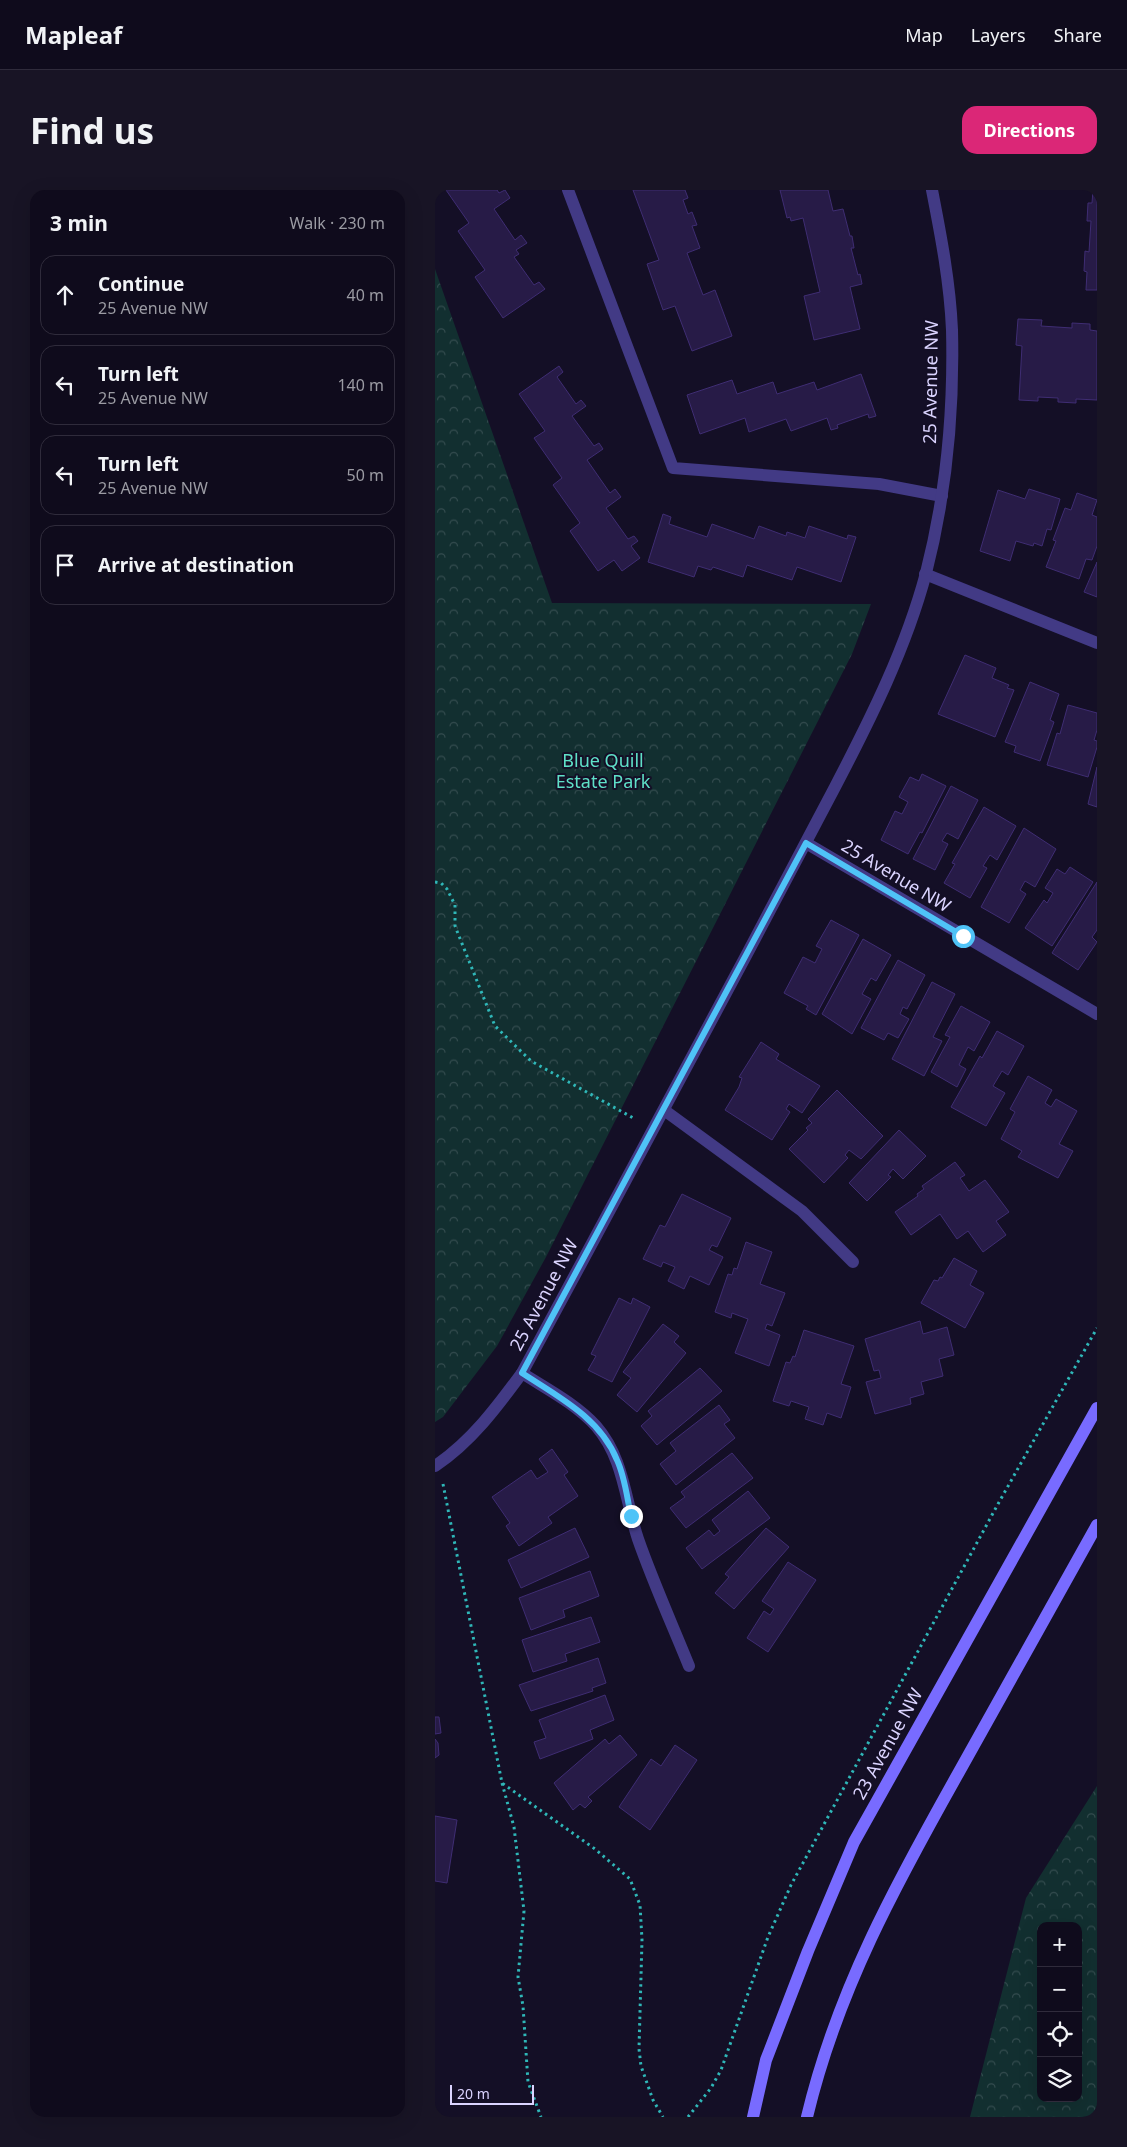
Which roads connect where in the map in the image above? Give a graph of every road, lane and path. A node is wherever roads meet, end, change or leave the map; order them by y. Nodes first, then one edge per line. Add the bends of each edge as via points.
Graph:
1 (568, 190) edge
2 (932, 190) edge
3 (942, 496) junction
4 (925, 574) junction
5 (1097, 643) edge
6 (806, 843) junction
7 (435, 882) edge
8 (1097, 1014) edge
9 (664, 1110) junction
10 (655, 1127) junction
11 (853, 1262) dead end
12 (1097, 1328) edge
13 (522, 1373) junction
14 (1097, 1408) edge
15 (437, 1465) edge
16 (1097, 1525) edge
17 (689, 1666) dead end
18 (502, 1783) junction
19 (541, 2117) edge
20 (663, 2117) edge
21 (688, 2117) edge
22 (753, 2117) edge
23 (807, 2117) edge

1 - 3 street via 673,468 879,484
2 - 3 street, 25 Avenue NW via 948,282 952,329 952,380
3 - 4 street, 25 Avenue NW
4 - 5 street
4 - 6 street, 25 Avenue NW via 871,719
6 - 8 street, 25 Avenue NW
6 - 9 street, 25 Avenue NW
7 - 10 path via 447,889 455,905 455,926 495,1026 531,1061 627,1116
9 - 10 street, 25 Avenue NW
9 - 11 street via 802,1211
10 - 13 street, 25 Avenue NW
12 - 21 path via 791,1884 768,1937 721,2070
13 - 15 street via 491,1415 465,1443
13 - 17 street, 25 Avenue NW via 577,1408 611,1446 638,1538
14 - 22 main road, 23 Avenue NW via 854,1842 766,2060
15 - 18 path
16 - 23 main road via 908,1863 855,1970 817,2078
18 - 19 path via 514,1827 524,1911 518,1977 528,2082
18 - 20 path via 595,1849 630,1879 640,1905 641,2066

